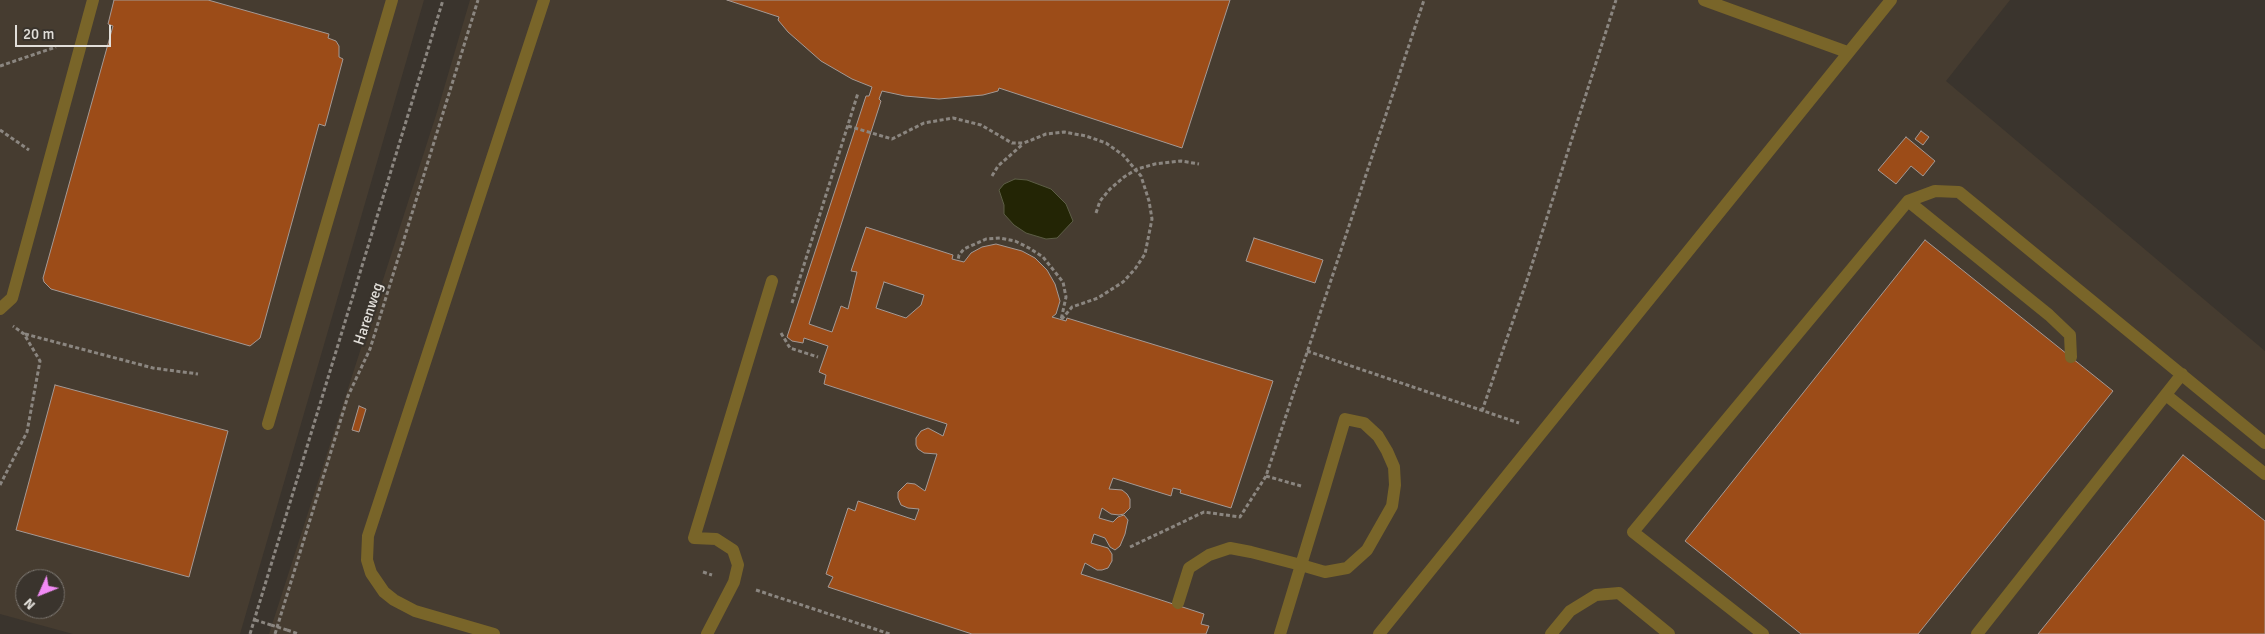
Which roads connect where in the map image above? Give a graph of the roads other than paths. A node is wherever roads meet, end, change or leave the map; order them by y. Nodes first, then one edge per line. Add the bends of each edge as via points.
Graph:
1 (93, 0) edge
2 (392, 0) edge
3 (544, 0) edge
4 (1704, 0) edge
5 (1891, 0) edge
6 (1847, 52) junction
7 (1908, 201) junction
8 (772, 281) dead end
9 (0, 309) edge
10 (2071, 357) dead end
11 (2182, 374) junction
12 (2166, 395) junction
13 (268, 424) dead end
14 (2265, 443) edge
15 (2265, 474) edge
16 (1300, 565) junction
17 (1178, 603) dead end
18 (494, 634) edge
19 (707, 634) edge
20 (1280, 634) edge
21 (1379, 634) edge
22 (1551, 634) edge
23 (1669, 634) edge
24 (1763, 634) edge
25 (1976, 634) edge

1 - 9 lane via 12,298
2 - 13 lane
3 - 18 lane via 368,536 367,560 371,573 394,600 416,611
4 - 6 lane
5 - 6 lane
6 - 21 lane
7 - 10 lane via 2049,315 2070,336
7 - 11 lane via 1935,191 1959,192
7 - 24 lane via 1633,532
8 - 19 lane via 694,538 716,539 733,550 738,565 734,582
11 - 12 lane
11 - 14 lane
12 - 15 lane
12 - 25 lane
16 - 16 lane via 1345,419 1364,424 1378,436 1394,468 1392,506 1367,550 1347,568 1325,572
16 - 17 lane via 1230,548 1189,568
16 - 20 lane
22 - 23 lane via 1576,607 1596,595 1619,593

